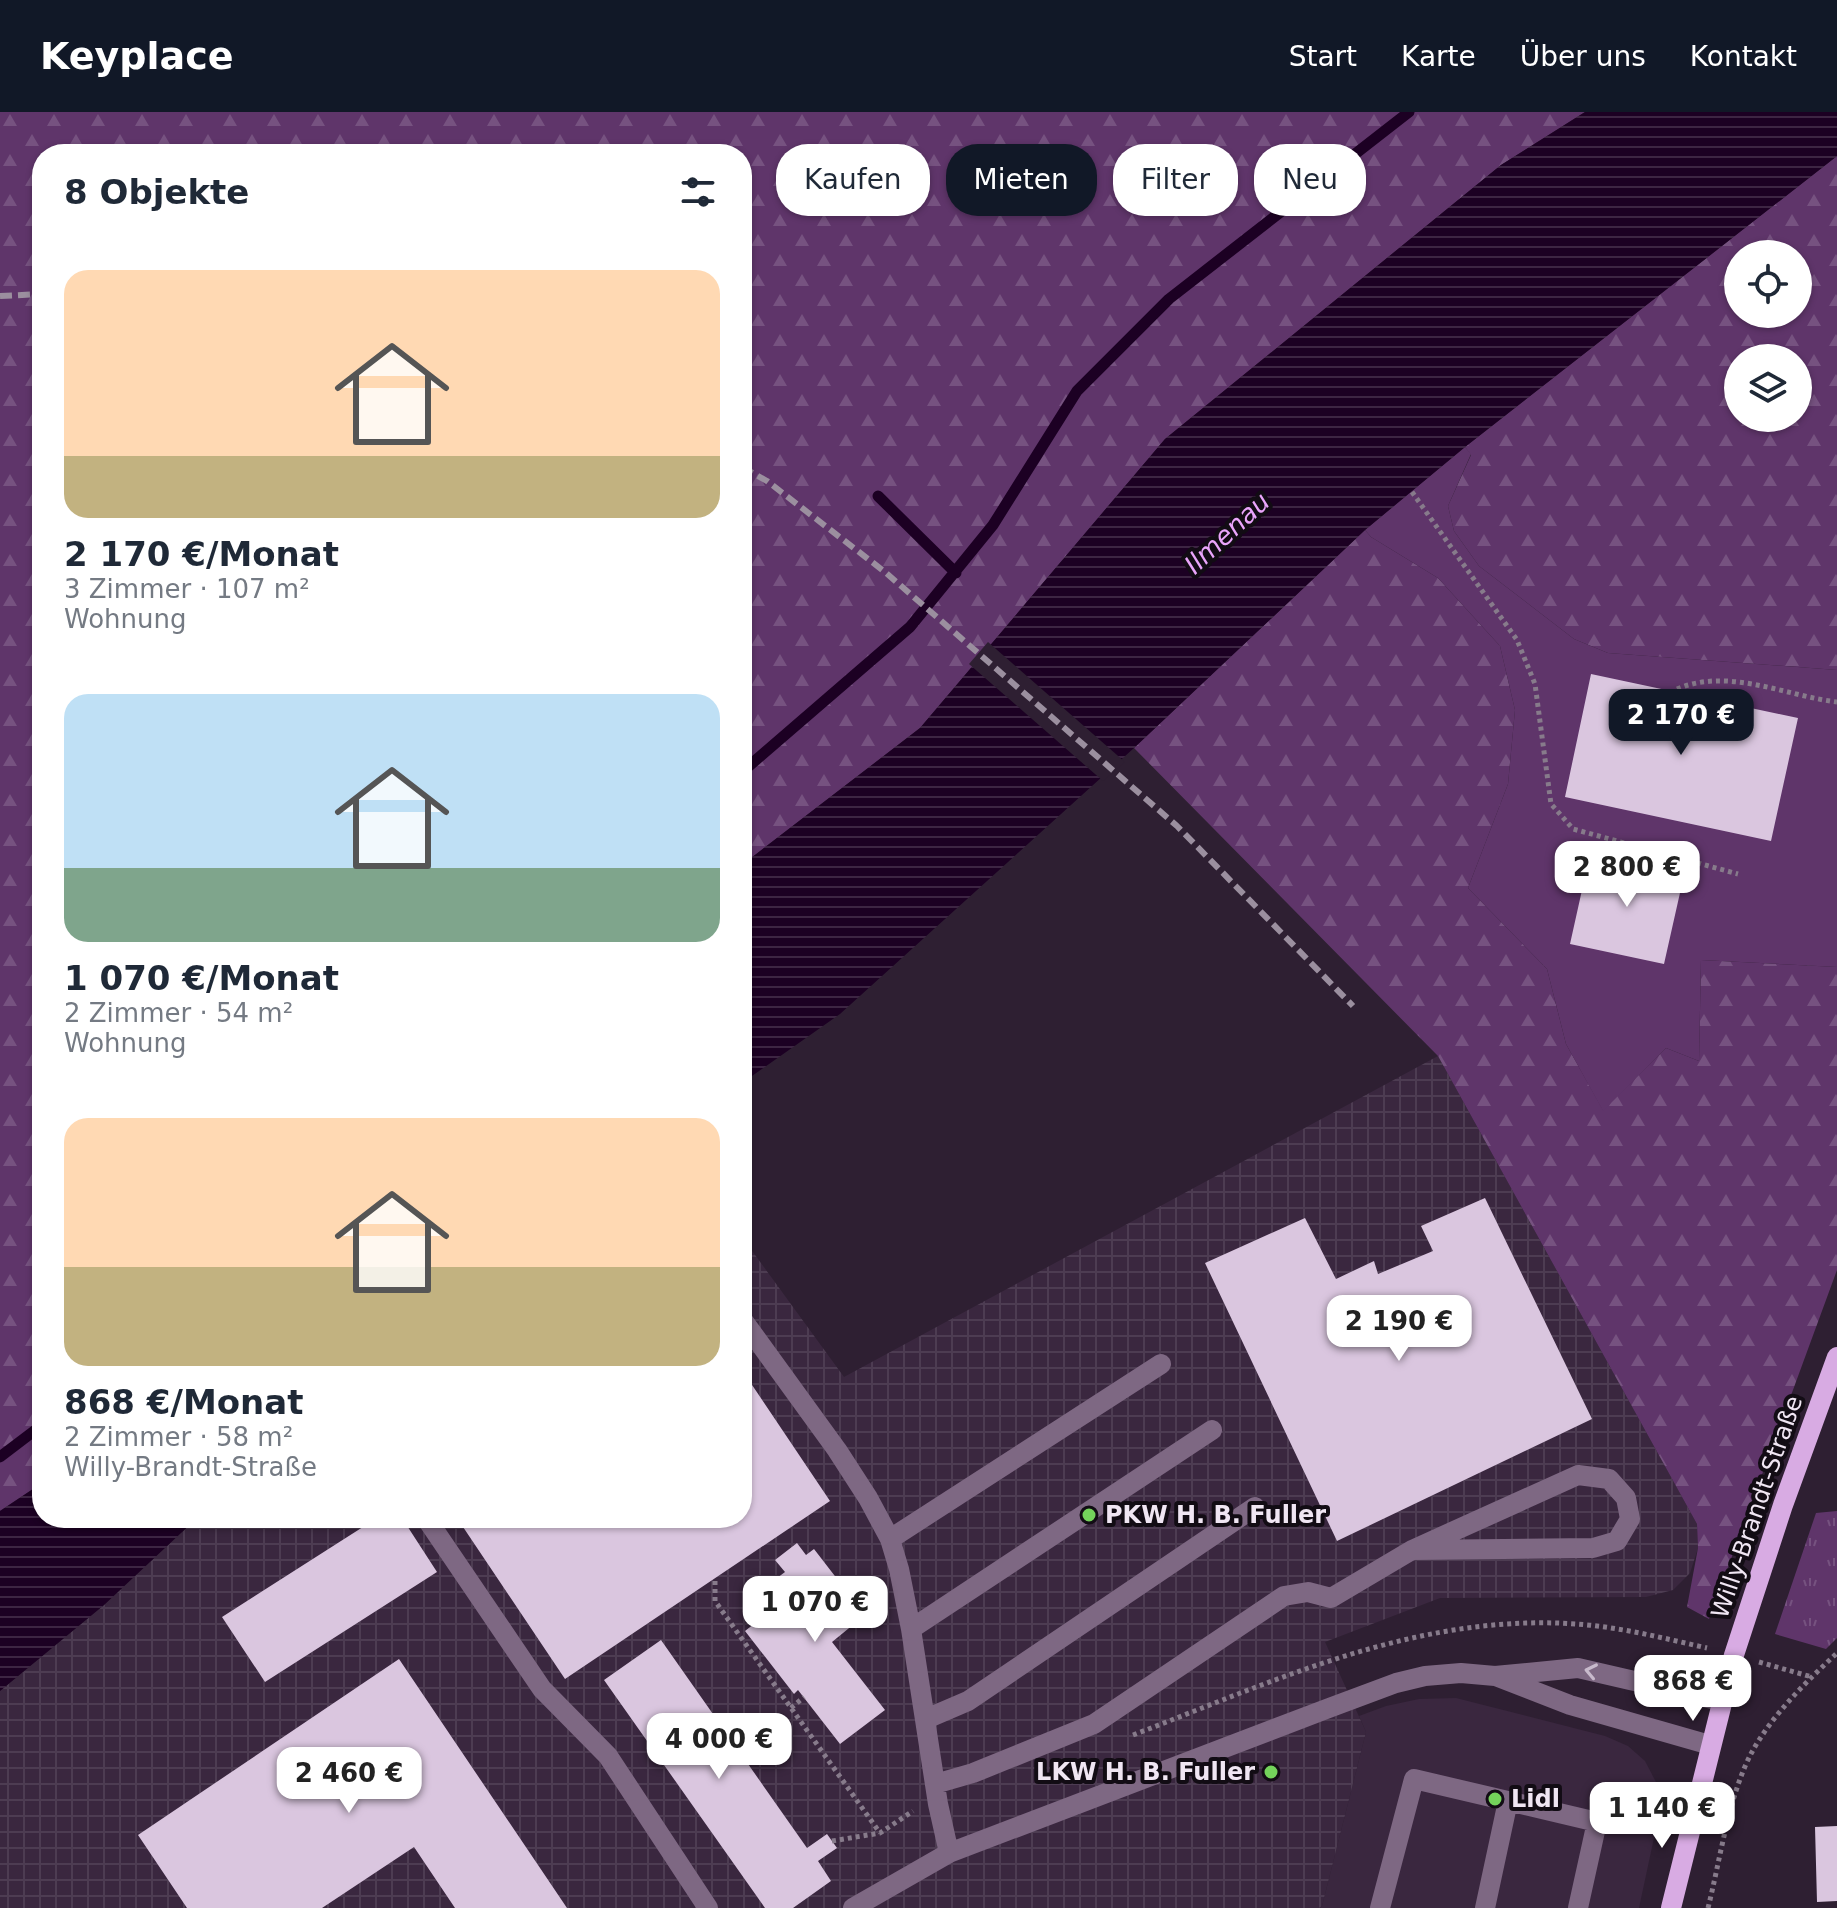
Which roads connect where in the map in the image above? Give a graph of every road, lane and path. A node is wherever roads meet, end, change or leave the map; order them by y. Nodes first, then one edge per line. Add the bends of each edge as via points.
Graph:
1 (1412, 492) dead end
2 (1677, 689) dead end
3 (1837, 702) edge
4 (1738, 874) dead end
5 (752, 1333) edge
6 (1837, 1357) edge
7 (1161, 1364) dead end
8 (1212, 1430) dead end
9 (1255, 1507) dead end
10 (433, 1528) edge
11 (890, 1539) junction
12 (1412, 1550) junction
13 (715, 1581) dead end
14 (911, 1629) junction
15 (1837, 1653) edge
16 (1734, 1655) junction
17 (1495, 1676) junction
18 (1812, 1677) junction
19 (804, 1697) dead end
20 (1721, 1701) junction
21 (791, 1708) junction
22 (926, 1719) junction
23 (1710, 1745) junction
24 (935, 1784) junction
25 (1508, 1801) junction
26 (1696, 1803) junction
27 (1597, 1822) junction
28 (832, 1841) dead end
29 (949, 1853) junction
30 (708, 1908) edge
31 (853, 1908) edge
32 (1380, 1908) edge
33 (1485, 1908) edge
34 (1578, 1908) edge
35 (1671, 1908) edge
36 (1708, 1908) edge

1 - 4 path via 1517,640 1535,684 1551,804 1573,829
2 - 3 path via 1714,681 1745,683
5 - 11 lane via 837,1450
6 - 16 main road, Willy-Brandt-Straße
7 - 11 lane
8 - 14 lane
9 - 22 lane via 968,1701
10 - 30 lane via 542,1689 608,1756
11 - 14 lane
12 - 12 lane via 1593,1548 1617,1541 1630,1519 1626,1498 1609,1479 1578,1475
12 - 24 lane via 1331,1598 1308,1592 1284,1596 1094,1724
13 - 21 path via 715,1601
14 - 22 lane
15 - 18 path
16 - 18 path
16 - 20 main road, Willy-Brandt-Straße
20 -> 17 lane via 1578,1668
17 - 23 lane via 1570,1705
17 - 29 lane via 1461,1673 1396,1683
18 - 36 path via 1751,1754
19 - 21 path
20 - 23 main road, Willy-Brandt-Straße
21 - 28 path via 880,1833
22 - 24 lane
23 - 26 main road, Willy-Brandt-Straße
24 - 29 lane
25 - 27 lane
25 - 32 lane via 1414,1779
25 - 33 lane
26 - 27 path via 1640,1789
26 - 35 main road, Willy-Brandt-Straße
27 - 34 lane
29 - 31 lane

